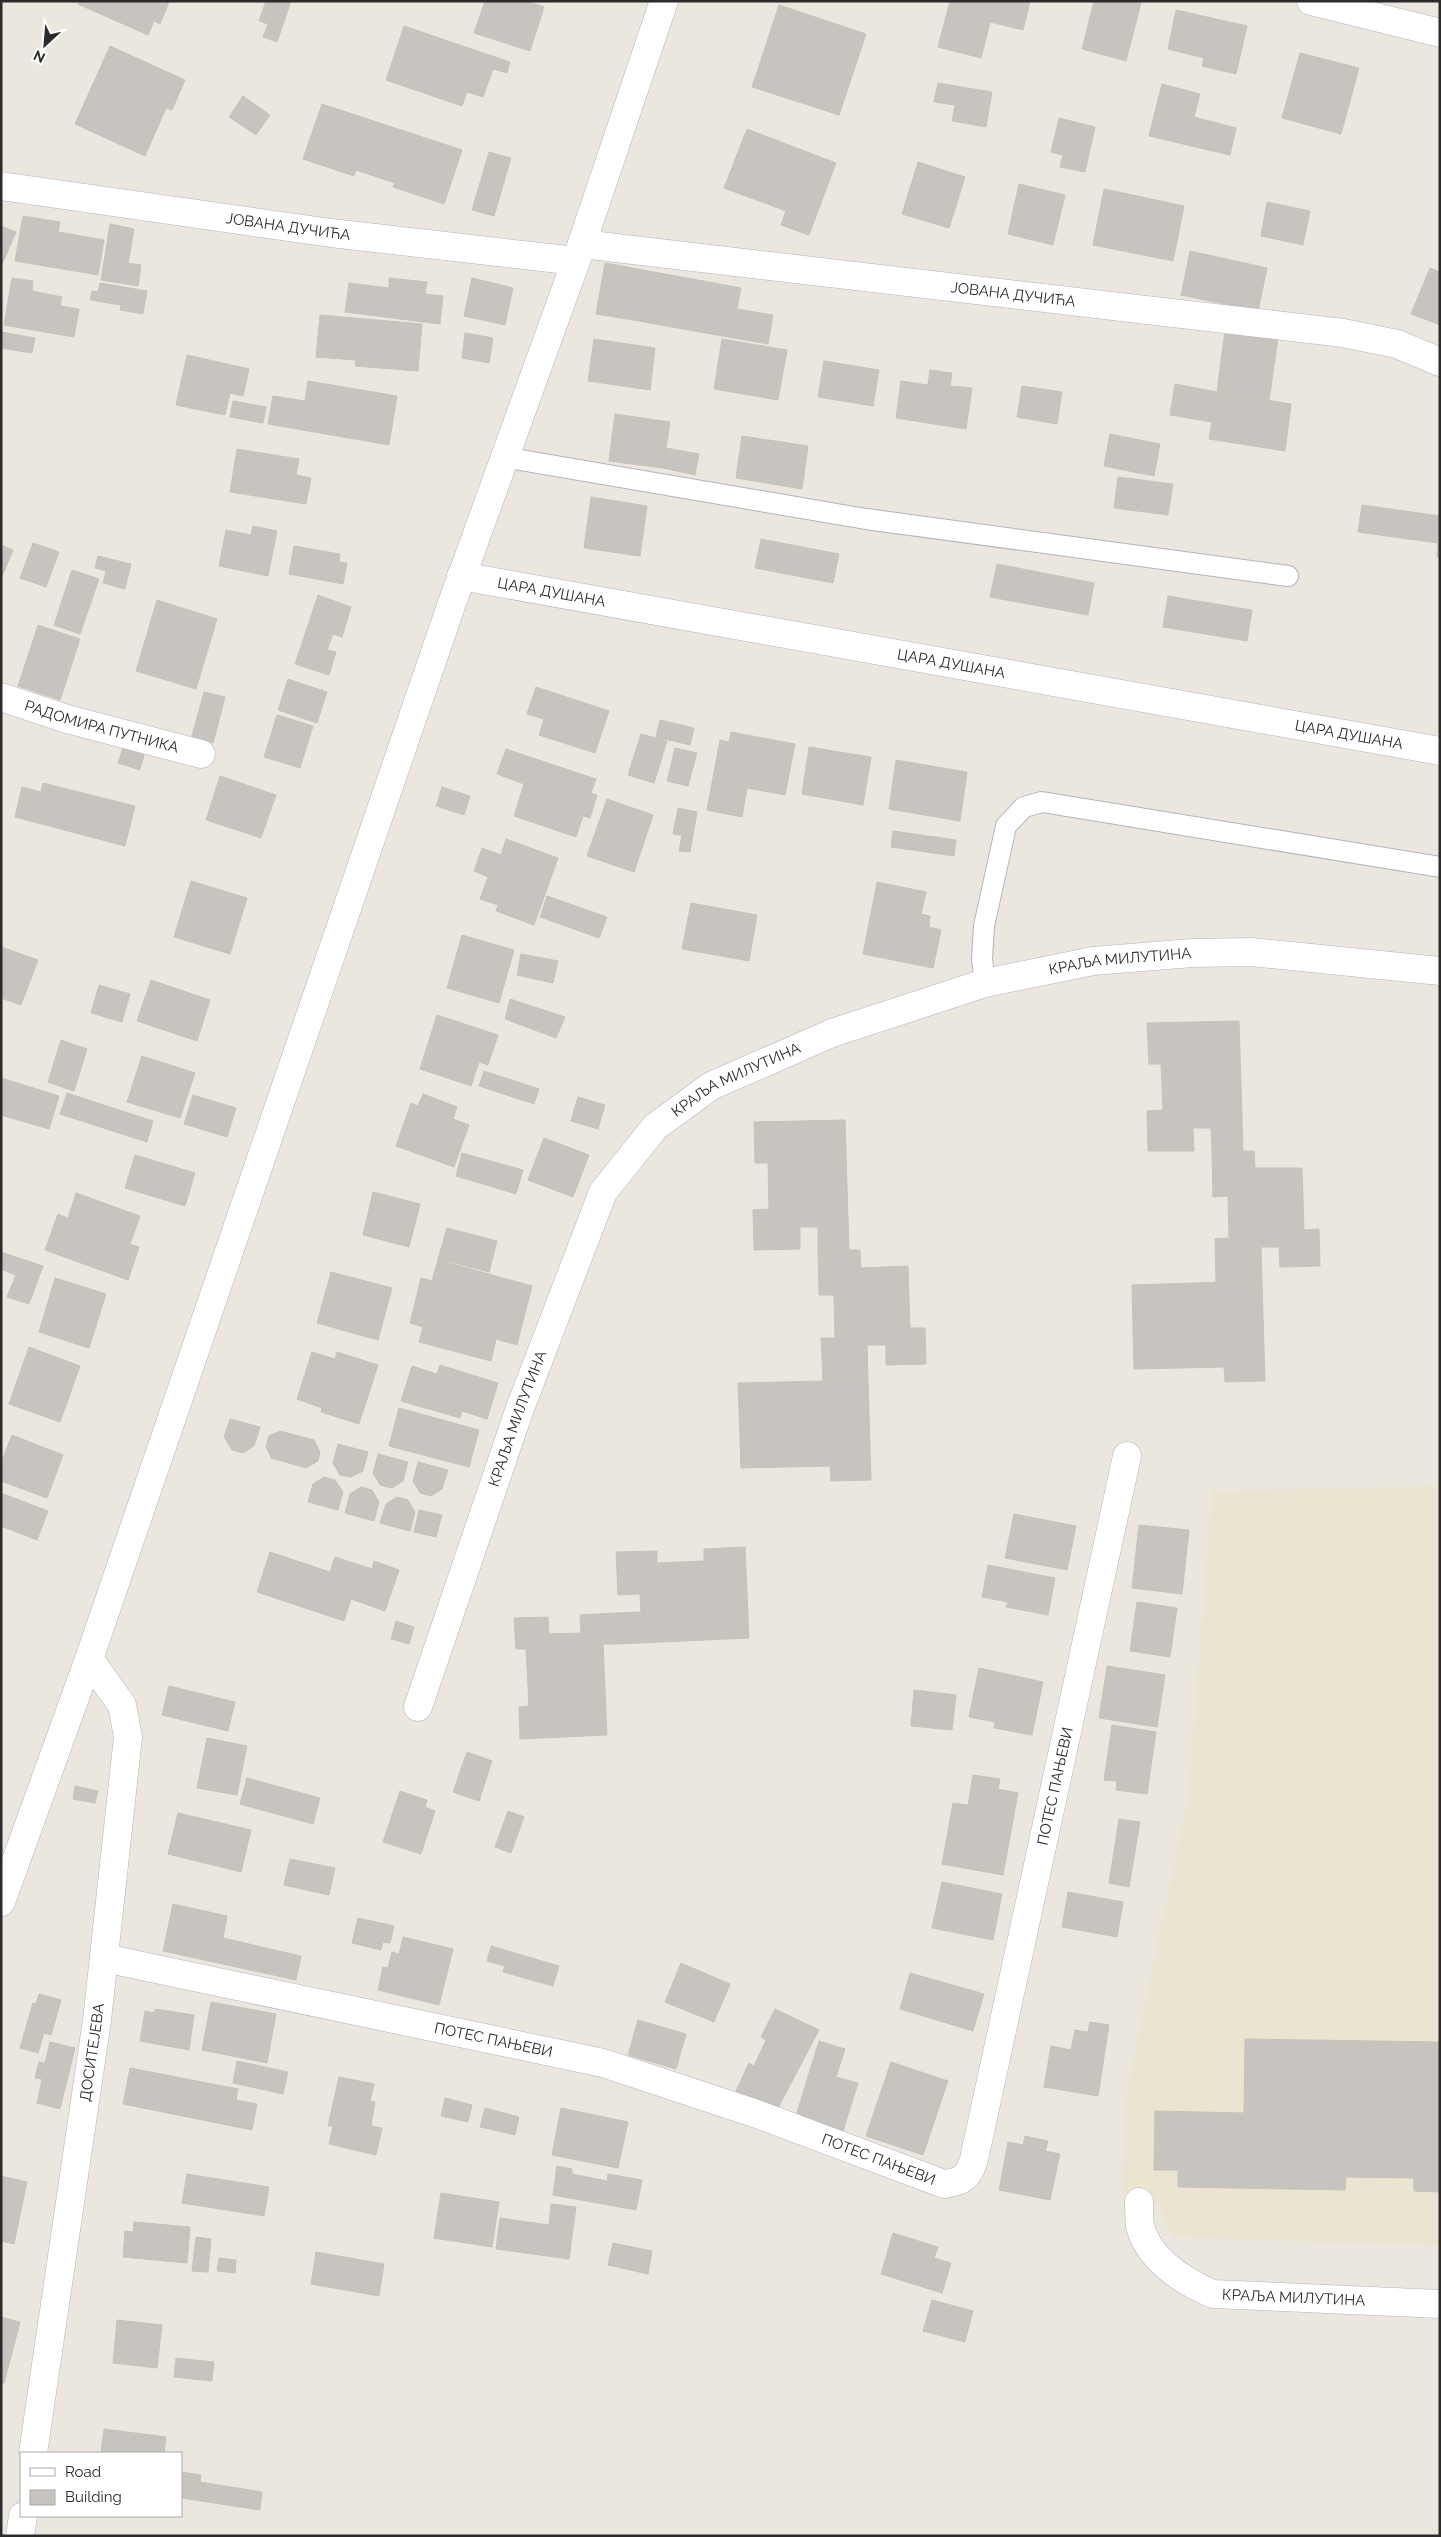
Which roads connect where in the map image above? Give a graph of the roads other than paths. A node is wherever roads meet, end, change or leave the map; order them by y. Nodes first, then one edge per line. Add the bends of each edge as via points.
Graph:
1 (664, 1) edge
2 (1311, 1) edge
3 (1439, 30) edge
4 (1, 186) edge
5 (579, 252) junction
6 (1440, 362) edge
7 (503, 458) junction
8 (461, 576) junction
9 (1288, 576) dead end
10 (1, 697) edge
11 (1440, 751) edge
12 (202, 754) dead end
13 (1440, 867) edge
14 (1440, 971) edge
15 (985, 983) junction
16 (1127, 1456) dead end
17 (90, 1659) junction
18 (418, 1707) dead end
19 (1, 1902) edge
20 (104, 1958) junction
21 (1138, 2202) dead end
22 (1440, 2304) edge
23 (33, 2452) edge
24 (23, 2517) edge
25 (20, 2536) edge

1 - 5 street
2 - 3 street
4 - 5 street, ЈОВАНА ДУЧИЋА via 331,233
5 - 6 street, ЈОВАНА ДУЧИЋА via 1343,333 1397,344
5 - 7 street
7 - 8 street
7 - 9 lane via 866,518
8 - 11 street, ЦАРА ДУШАНА
8 - 17 street
10 - 12 street, РАДОМИРА ПУТНИКА via 67,719
13 - 15 lane via 1042,802 1024,807 1006,826 984,926 982,959
14 - 15 street, КРАЉА МИЛУТИНА via 1251,952 1192,953 1093,961
15 - 18 street, КРАЉА МИЛУТИНА via 832,1033 711,1086 655,1127 603,1192 519,1411
16 - 20 street, ПОТЕС ПАЊЕВИ via 974,2159 970,2173 960,2182 944,2184 757,2114 603,2063
17 - 19 street
17 - 20 street, ДОСИТЕЈЕВА via 122,1704 128,1737
20 - 23 street, ДОСИТЕЈЕВА via 98,2020
21 - 22 street, КРАЉА МИЛУТИНА via 1140,2226 1161,2261 1193,2285 1213,2294
24 - 25 street

